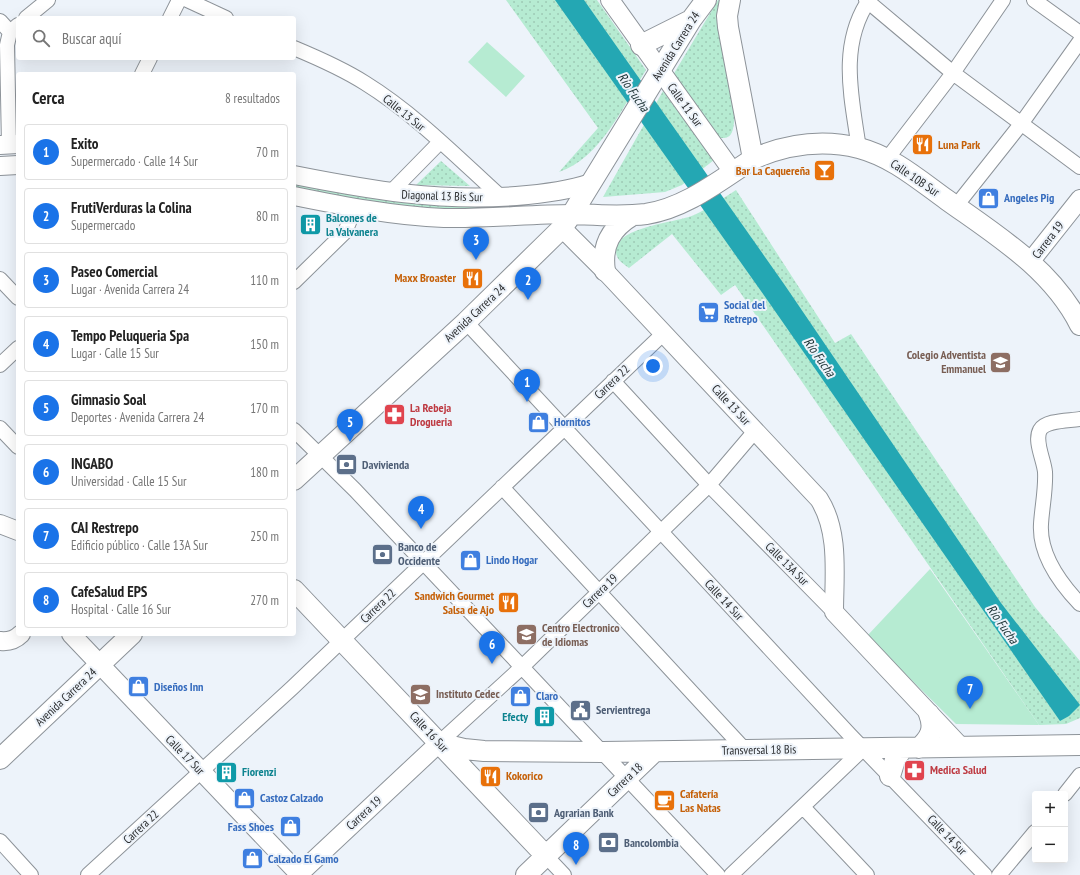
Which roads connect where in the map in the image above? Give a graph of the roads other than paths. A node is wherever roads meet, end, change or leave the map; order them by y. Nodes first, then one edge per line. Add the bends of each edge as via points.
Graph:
1 (48, 0) edge
2 (179, 0) edge
3 (187, 0) edge
4 (610, 0) edge
5 (706, 0) edge
6 (727, 0) edge
7 (730, 0) edge
8 (867, 0) edge
9 (1003, 0) edge
10 (1034, 0) edge
11 (28, 16) edge
12 (171, 16) edge
13 (222, 16) edge
14 (691, 20) junction
15 (0, 21) edge
16 (14, 28) edge
17 (1080, 34) edge
18 (1080, 41) edge
19 (641, 45) junction
20 (296, 49) edge
21 (149, 60) edge
22 (143, 72) edge
23 (953, 73) junction
24 (656, 77) junction
25 (1021, 124) junction
26 (440, 142) junction
27 (9, 145) edge
28 (859, 148) junction
29 (753, 159) junction
30 (887, 159) junction
31 (16, 165) edge
32 (0, 166) edge
33 (1080, 167) edge
34 (733, 172) junction
35 (296, 175) edge
36 (591, 183) junction
37 (390, 193) junction
38 (296, 196) edge
39 (501, 197) junction
40 (1080, 199) edge
41 (956, 206) junction
42 (355, 208) junction
43 (633, 215) junction
44 (567, 221) junction
45 (1030, 262) junction
46 (605, 271) junction
47 (0, 279) edge
48 (296, 280) edge
49 (16, 296) edge
50 (466, 322) junction
51 (1080, 325) edge
52 (664, 333) junction
53 (16, 350) edge
54 (0, 365) edge
55 (613, 382) junction
56 (1080, 419) edge
57 (0, 428) edge
58 (564, 428) junction
59 (755, 431) junction
60 (296, 432) edge
61 (16, 445) edge
62 (320, 456) junction
63 (296, 478) edge
64 (709, 485) junction
65 (502, 487) junction
66 (0, 524) edge
67 (16, 530) edge
68 (661, 532) junction
69 (423, 562) junction
70 (296, 592) edge
71 (599, 592) junction
72 (1080, 604) edge
73 (834, 612) junction
74 (20, 636) edge
75 (73, 636) edge
76 (130, 636) edge
77 (342, 640) junction
78 (0, 641) edge
79 (100, 666) junction
80 (522, 666) junction
81 (930, 714) junction
82 (439, 743) junction
83 (1080, 745) edge
84 (961, 747) junction
85 (911, 748) junction
86 (864, 749) junction
87 (746, 751) junction
88 (603, 752) junction
89 (654, 752) junction
90 (0, 759) edge
91 (201, 772) junction
92 (1080, 775) edge
93 (890, 776) junction
94 (627, 778) junction
95 (1067, 791) edge
96 (803, 807) junction
97 (1032, 836) edge
98 (0, 842) edge
99 (546, 856) junction
100 (32, 875) edge
101 (88, 875) edge
102 (299, 875) edge
103 (526, 875) edge
104 (564, 875) edge
105 (718, 875) edge
106 (731, 875) edge
107 (867, 875) edge
108 (985, 875) edge
109 (999, 875) edge

1 - 11 street
2 - 12 street
3 - 13 street
4 - 19 street, Calle 11 Sur
5 - 14 main road, Avenida Carrera 24
6 - 14 main road
7 - 29 main road via 728,27
8 - 23 street
8 - 28 street via 856,28 849,61 849,85
9 - 23 street
10 - 17 street
14 - 19 main road
14 - 24 main road, Avenida Carrera 24
15 - 16 street
16 - 27 street via 7,45
18 - 25 street
19 - 24 street, Calle 11 Sur
20 - 26 street, Calle 13 Sur via 366,83
21 - 22 street
23 - 25 street
23 - 30 street
24 - 34 street, Calle 11 Sur
24 - 36 main road, Avenida Carrera 24
25 - 33 street
25 - 41 street
26 - 37 street
26 - 39 street, Calle 13 Sur
28 - 29 main road, Calle 10B Sur via 832,144 804,144 777,149
28 - 30 main road, Calle 10B Sur
29 - 34 main road, Calle 10B Sur
30 - 41 main road, Calle 10B Sur
31 - 32 street
34 - 43 main road, Calle 10B Sur via 689,199 662,210
35 - 37 street, Diagonal 13 Bis Sur
36 - 39 street, Diagonal 13 Bis Sur via 567,190
36 - 44 main road, Avenida Carrera 24
37 - 39 street, Diagonal 13 Bis Sur via 445,198
38 - 42 street, Diagonal 13 Bis Sur
40 - 45 street, Carrera 19
41 - 45 main road, Calle 10B Sur
42 - 44 street, Diagonal 13 Bis Sur via 443,218
42 - 48 street via 342,236
43 - 44 main road, Calle 10B Sur
43 - 46 main road via 612,231 606,243
44 - 46 street, Calle 13 Sur
44 - 50 main road, Avenida Carrera 24
45 - 51 main road, Calle 10B Sur via 1053,285
46 - 52 street, Calle 13 Sur
47 - 49 street
50 - 58 street, Calle 14 Sur
50 - 62 main road, Avenida Carrera 24
52 - 55 street, Carrera 22
52 - 59 street, Calle 13 Sur
53 - 54 street
55 - 58 street, Carrera 22
55 - 64 street, Calle 13A Sur
56 - 72 street via 1048,424 1040,430 1039,445 1045,476 1042,543 1047,558 1058,576
57 - 61 street
58 - 65 street, Carrera 22
58 - 68 street, Calle 14 Sur
59 - 64 street, Carrera 19
59 - 73 street, Calle 13 Sur via 824,507 833,541
60 - 62 street
62 - 63 main road, Avenida Carrera 24
62 - 69 street
64 - 68 street, Carrera 19
64 - 73 street, Calle 13A Sur
65 - 69 street, Carrera 22
65 - 71 street
66 - 67 street
68 - 71 street, Carrera 19
68 - 86 street, Calle 14 Sur
69 - 77 street, Carrera 22
69 - 80 street
70 - 77 main road, Calle 16 Sur
71 - 80 street, Carrera 19
71 - 87 street
73 - 81 street, Calle 13A Sur
74 - 78 street via 6,642
75 - 79 street, Calle 17 Sur
76 - 79 main road, Avenida Carrera 24
77 - 82 main road, Calle 16 Sur
77 - 91 street, Carrera 22
79 - 90 main road, Avenida Carrera 24
79 - 91 street, Calle 17 Sur
80 - 82 street, Carrera 19
80 - 88 street
81 - 84 street, Calle 13A Sur
81 - 85 main road via 931,734
82 - 88 main road, Transversal 18 Bis via 484,751
82 - 99 main road, Calle 16 Sur
82 - 102 street, Carrera 19
83 - 84 main road, Transversal 18 Bis
84 - 85 main road, Transversal 18 Bis
85 - 86 main road, Transversal 18 Bis
85 - 93 main road via 894,763
86 - 87 main road, Transversal 18 Bis
86 - 93 street, Calle 14 Sur
86 - 96 street
87 - 89 main road, Transversal 18 Bis
88 - 89 main road, Transversal 18 Bis
88 - 94 street
89 - 94 main road, Carrera 18
91 - 101 street, Carrera 22
91 - 102 street, Calle 17 Sur
92 - 95 street
93 - 108 street, Calle 14 Sur
94 - 99 main road, Carrera 18
94 - 105 street
96 - 106 street
96 - 107 street
97 - 109 street
98 - 100 street
99 - 103 main road, Carrera 18
99 - 104 street, Calle 16 Sur

